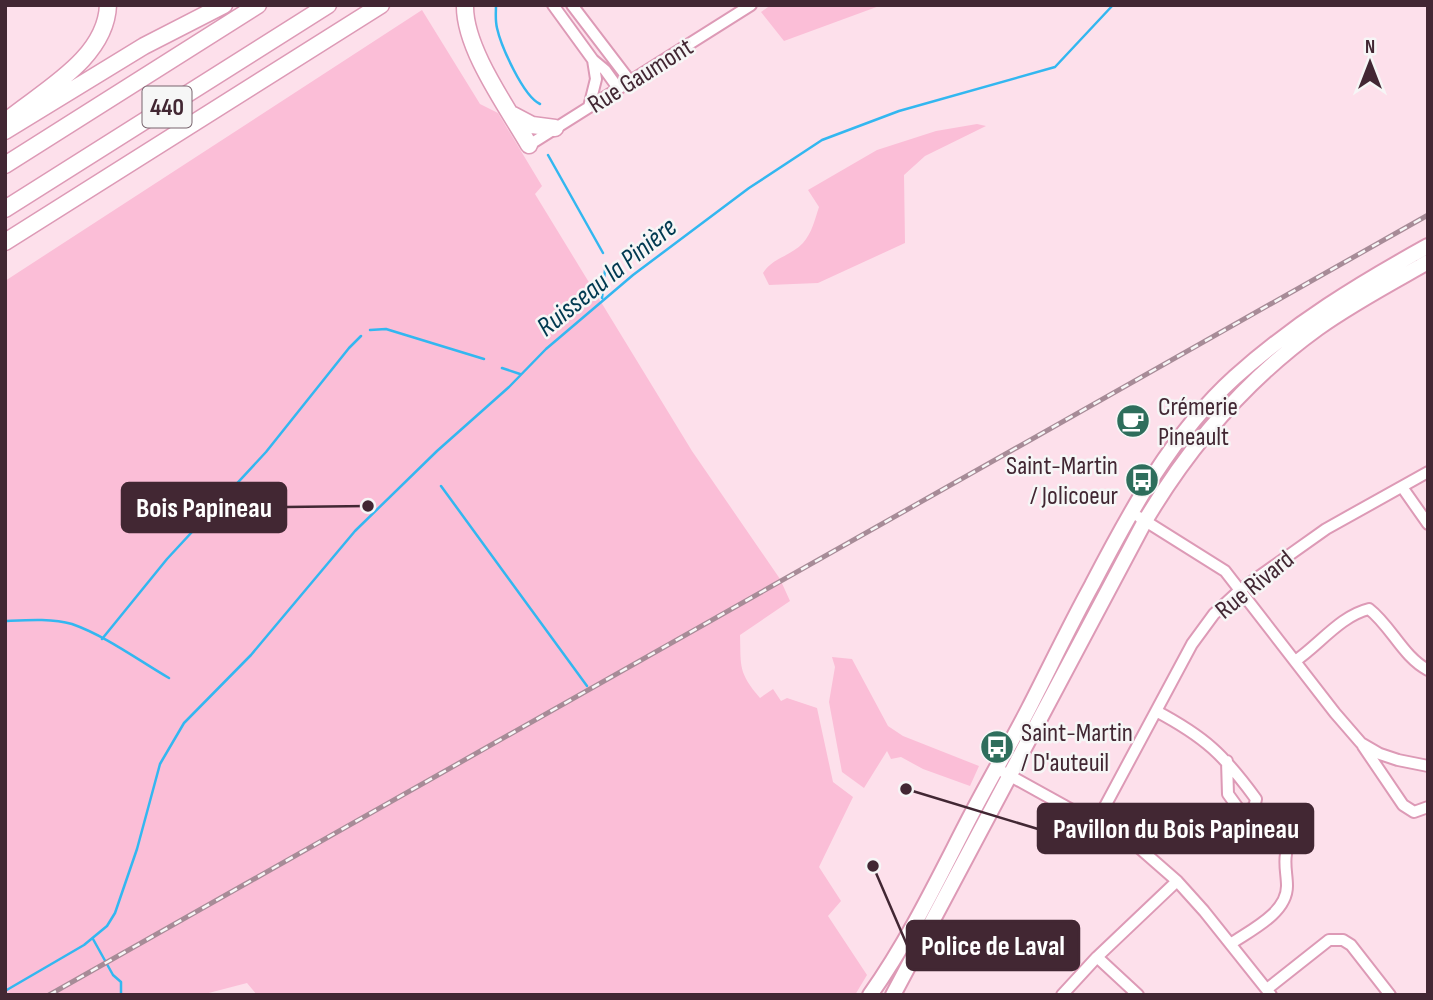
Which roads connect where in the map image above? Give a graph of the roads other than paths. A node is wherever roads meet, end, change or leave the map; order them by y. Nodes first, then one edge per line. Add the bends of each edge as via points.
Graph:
1 (108, 5) edge
2 (206, 5) edge
3 (224, 5) edge
4 (258, 5) edge
5 (328, 5) edge
6 (382, 5) edge
7 (465, 5) edge
8 (553, 5) edge
9 (572, 5) edge
10 (751, 5) edge
11 (144, 46) junction
12 (593, 60) junction
13 (630, 81) junction
14 (618, 88) junction
15 (589, 107) junction
16 (511, 113) junction
17 (5, 122) edge
18 (555, 128) junction
19 (5, 131) edge
20 (529, 145) joint
21 (5, 164) edge
22 (5, 209) edge
23 (5, 242) edge
24 (1428, 246) edge
25 (1428, 262) edge
26 (1428, 472) edge
27 (1402, 487) junction
28 (1132, 511) junction
29 (1144, 520) junction
30 (1428, 524) edge
31 (1240, 590) junction
32 (1295, 661) junction
33 (1428, 670) edge
34 (1156, 711) junction
35 (1361, 743) junction
36 (1227, 761) dead end
37 (1428, 765) edge
38 (996, 768) junction
39 (1010, 775) junction
40 (1428, 807) edge
41 (1096, 823) junction
42 (957, 842) junction
43 (974, 844) junction
44 (1286, 854) dead end
45 (1177, 881) junction
46 (930, 908) junction
47 (1231, 943) junction
48 (1097, 957) junction
49 (1269, 992) edge
50 (870, 995) edge
51 (893, 995) edge
52 (1062, 995) edge
53 (1138, 995) edge
54 (1390, 995) edge

1 - 17 highway via 103,31 91,51
2 - 11 main road
3 - 11 highway
4 - 21 highway, 440
5 - 22 highway, 440
6 - 23 highway
7 - 16 highway via 473,47
8 - 12 street
9 - 13 street
10 - 13 street, Rue Gaumont
11 - 19 highway
12 - 14 street
12 - 15 street via 596,79
13 - 14 street, Rue Gaumont
14 - 15 street, Rue Gaumont
15 - 18 street, Rue Gaumont
16 - 18 highway via 532,125
16 - 20 highway
18 - 20 street, Rue Gaumont
24 - 28 main road via 1326,305 1237,375 1186,431
25 - 29 main road via 1319,327 1258,377 1196,444
26 - 27 street, Rue Rivard
27 - 30 street
27 - 31 street, Rue Rivard via 1326,529
28 - 29 street
28 - 38 main road
29 - 31 street via 1220,567
29 - 39 main road
31 - 32 street
31 - 34 street, Rue Rivard via 1198,635
32 - 33 street via 1345,620 1369,609
32 - 35 street
34 - 36 street via 1190,729
34 - 41 street, Rue Rivard
35 - 37 street via 1398,760
35 - 40 street via 1403,805 1414,812
38 - 39 street
38 - 42 main road
39 - 41 street
39 - 43 main road
41 - 45 street via 1137,846
42 - 43 main road
42 - 46 main road
43 - 46 main road
44 - 47 street via 1287,888 1282,903 1270,917
45 - 47 street
45 - 48 street
46 - 50 main road
46 - 51 main road
47 - 49 street
48 - 52 street
48 - 53 street
49 - 54 street via 1329,940 1343,940

